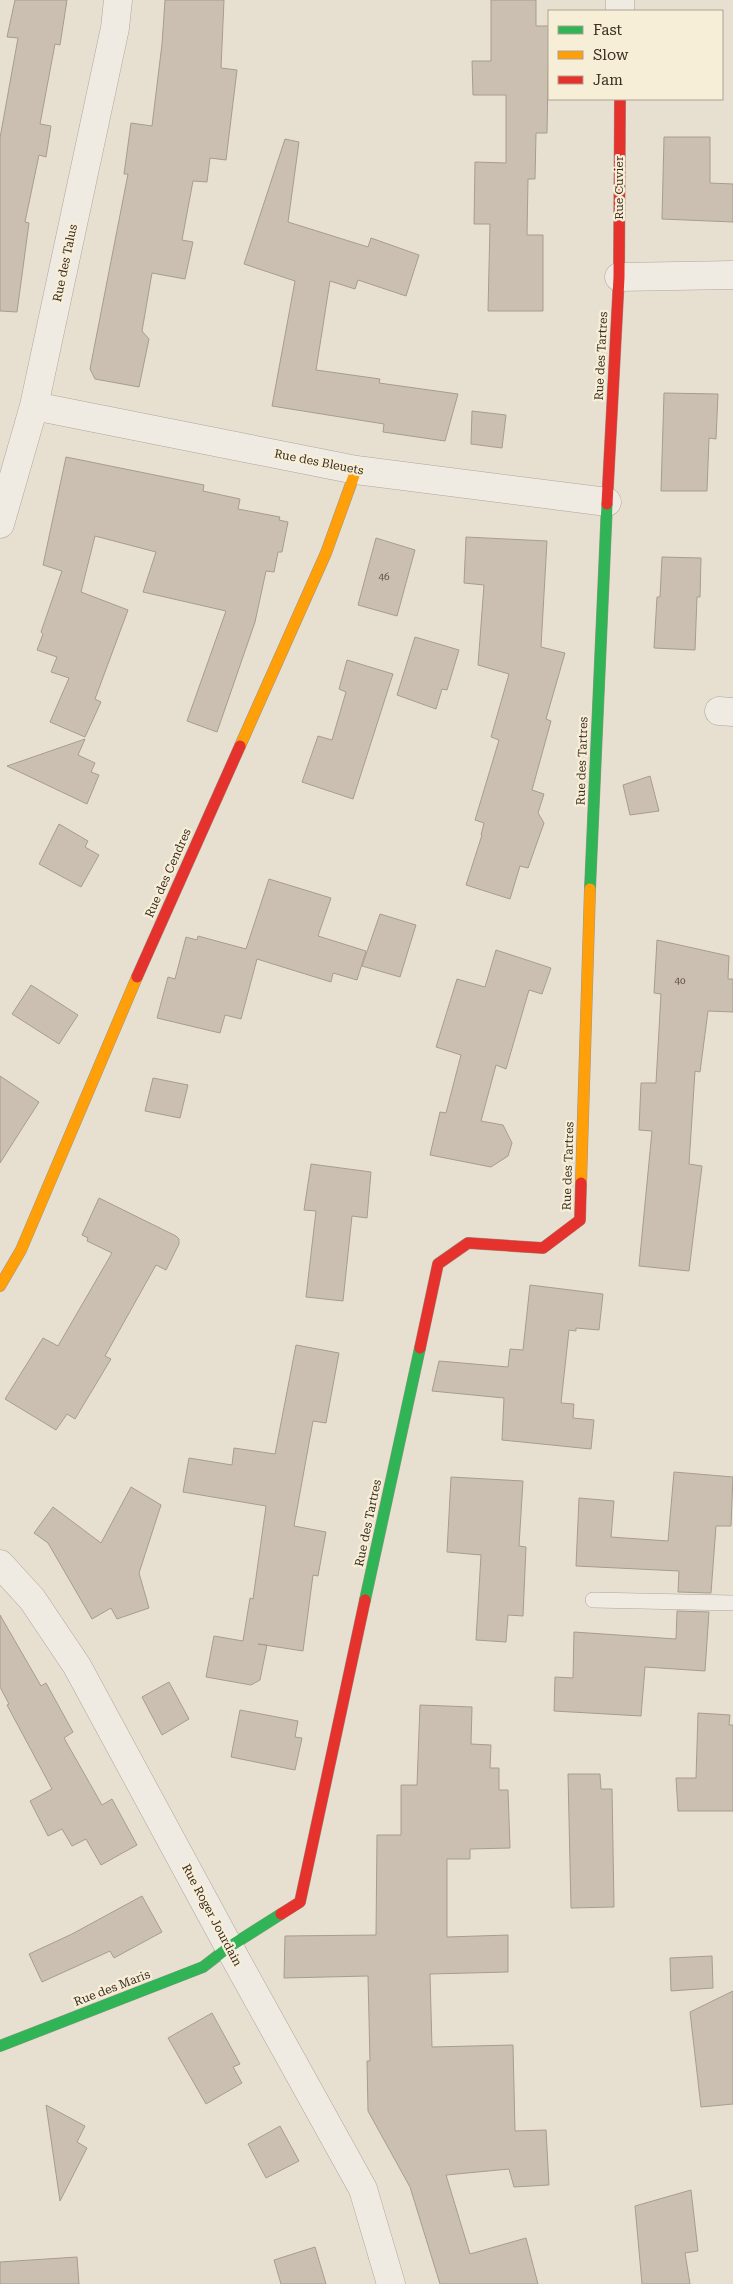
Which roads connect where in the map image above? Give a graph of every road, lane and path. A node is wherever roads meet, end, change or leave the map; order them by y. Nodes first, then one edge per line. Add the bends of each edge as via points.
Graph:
1 (118, 0) edge
2 (620, 100) edge
3 (733, 275) edge
4 (619, 277) junction
5 (34, 406) junction
6 (356, 470) junction
7 (607, 502) junction
8 (0, 524) edge
9 (0, 1286) edge
10 (0, 1564) edge
11 (593, 1600) dead end
12 (733, 1603) edge
13 (229, 1947) junction
14 (0, 2046) edge
15 (391, 2284) edge

1 - 5 street, Rue des Talus via 115,28
2 - 4 street, Rue Cuvier
3 - 4 street
4 - 7 street, Rue des Tartres
5 - 6 street, Rue des Bleuets
5 - 8 street, Rue des Talus
6 - 7 street, Rue des Bleuets
6 - 9 street, Rue des Cendres via 326,553 135,982 21,1250
7 - 13 street, Rue des Tartres via 580,1220 543,1248 468,1244 438,1264 300,1902
10 - 13 street, Rue Roger Jourdain via 32,1598 78,1666
11 - 12 lane
13 - 14 street, Rue des Maris via 203,1968
13 - 15 street, Rue Roger Jourdain via 363,2189

